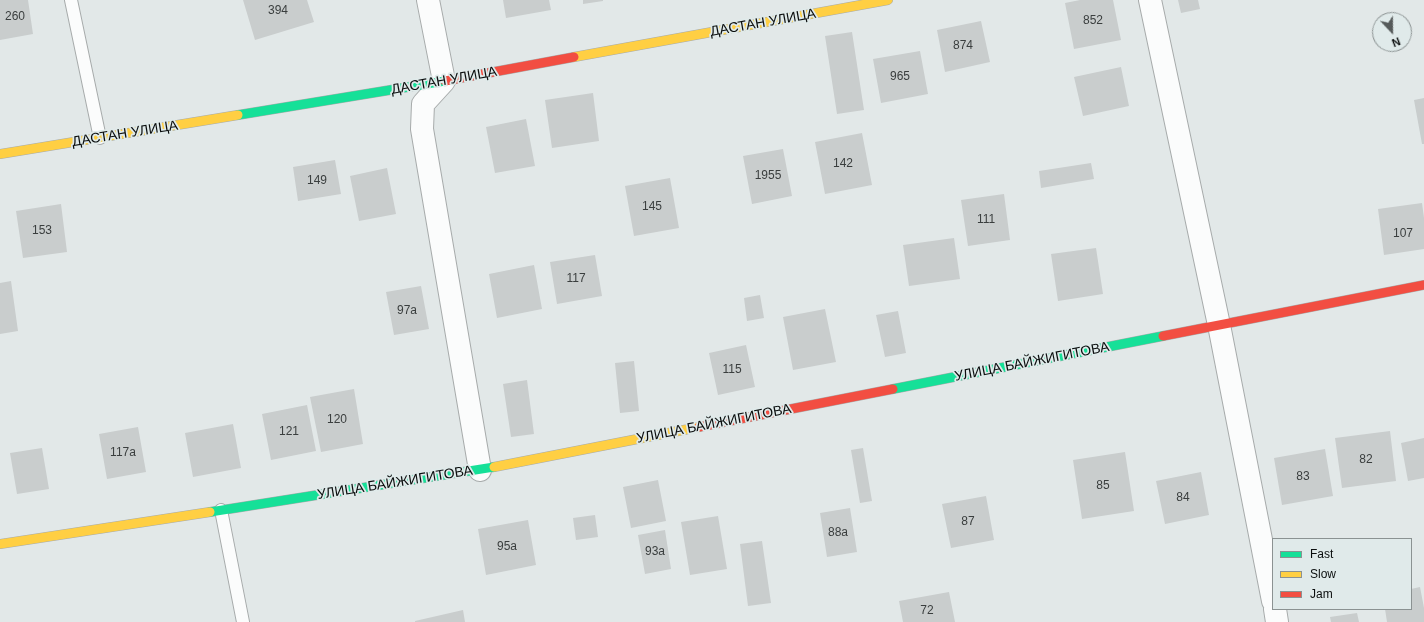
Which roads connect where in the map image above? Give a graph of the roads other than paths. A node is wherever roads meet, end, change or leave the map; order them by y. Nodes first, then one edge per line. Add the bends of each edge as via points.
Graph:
1 (71, 0) edge
2 (428, 0) edge
3 (888, 0) edge
4 (1150, 0) edge
5 (444, 81) junction
6 (100, 138) junction
7 (0, 154) edge
8 (1424, 284) edge
9 (1219, 325) junction
10 (480, 470) junction
11 (221, 510) junction
12 (0, 544) edge
13 (1272, 596) edge
14 (1275, 610) edge
15 (243, 622) edge
16 (1277, 622) edge

1 - 6 lane
2 - 5 street
3 - 5 street, ДАСТАН УЛИЦА
4 - 9 street
5 - 6 street, ДАСТАН УЛИЦА
5 - 10 street via 423,104 422,129
6 - 7 street, ДАСТАН УЛИЦА
8 - 9 street, УЛИЦА БАЙЖИГИТОВА
9 - 10 street, УЛИЦА БАЙЖИГИТОВА
9 - 13 street
10 - 11 street, УЛИЦА БАЙЖИГИТОВА
11 - 12 street, УЛИЦА БАЙЖИГИТОВА
11 - 15 lane
14 - 16 street

